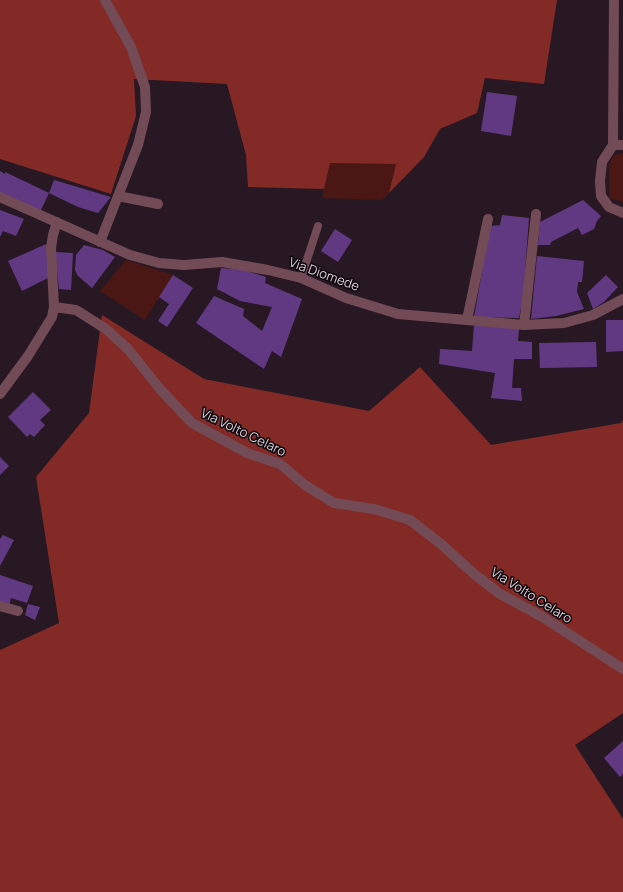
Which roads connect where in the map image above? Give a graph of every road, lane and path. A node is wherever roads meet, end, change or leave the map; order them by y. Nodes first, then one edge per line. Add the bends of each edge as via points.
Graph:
1 (105, 0) edge
2 (614, 0) edge
3 (618, 145) edge
4 (118, 196) junction
5 (0, 197) edge
6 (158, 204) dead end
7 (623, 213) edge
8 (536, 214) dead end
9 (488, 219) dead end
10 (57, 222) junction
11 (318, 226) dead end
12 (100, 242) junction
13 (301, 278) junction
14 (623, 299) edge
15 (54, 307) junction
16 (467, 320) junction
17 (524, 325) junction
18 (0, 394) edge
19 (0, 606) edge
20 (18, 611) dead end
21 (623, 669) edge

1 - 4 street via 131,47 145,87 146,112 138,145
2 - 3 street
3 - 7 street via 602,162 601,196 609,207
4 - 6 street
4 - 12 street
5 - 10 street, Via Diomede
8 - 17 street
9 - 16 street
10 - 12 street, Via Diomede
10 - 15 street via 51,248
11 - 13 lane
12 - 13 street, Via Diomede via 130,256 159,263 184,265 222,262
13 - 16 street, Via Diomede via 346,298 398,314
14 - 17 street, Via Diomede via 593,315 564,323
15 - 18 street via 52,317 28,356
15 - 21 street, Via Volto Celaro via 76,310 106,329 128,349 192,423 247,453 280,464 305,485 334,503 374,509 410,520 500,594 541,616
16 - 17 street, Via Diomede
19 - 20 street

